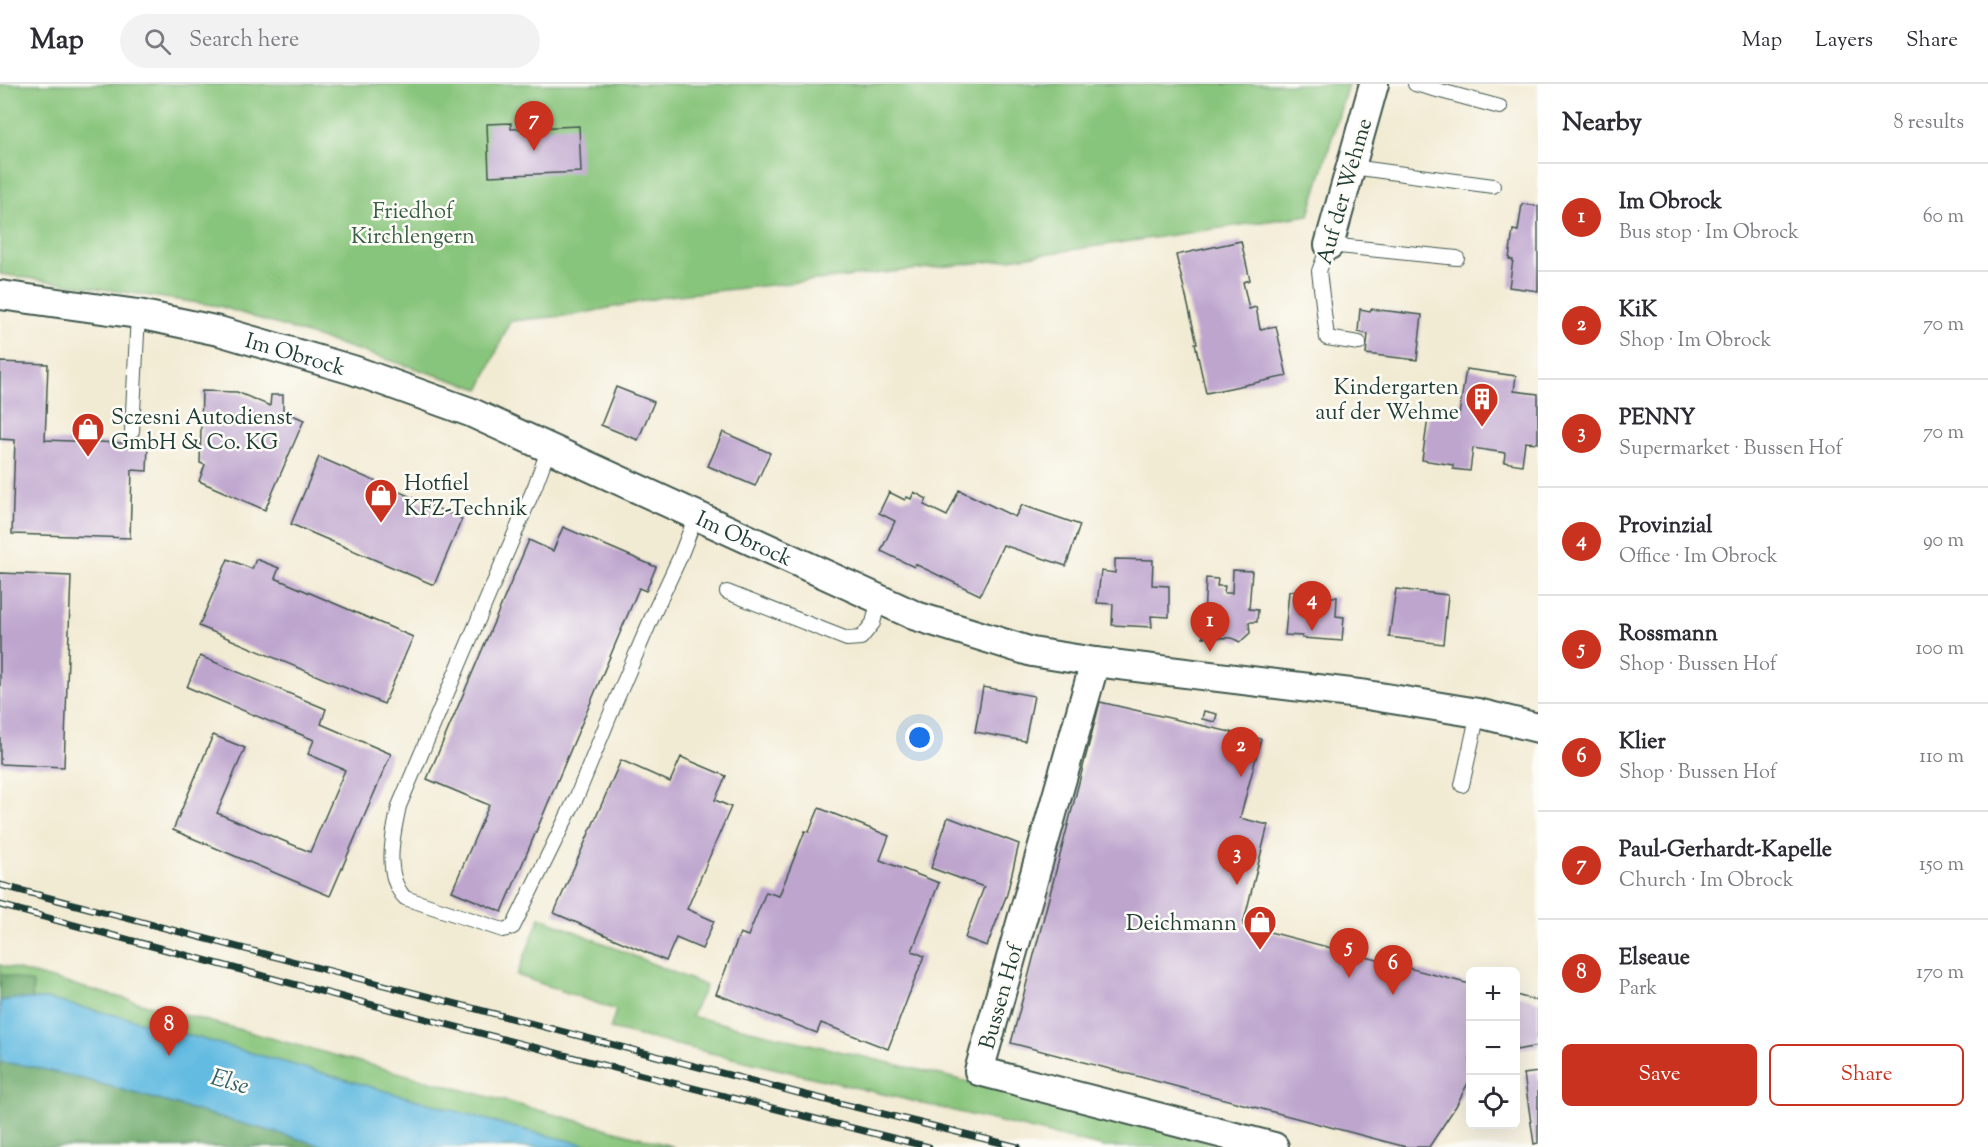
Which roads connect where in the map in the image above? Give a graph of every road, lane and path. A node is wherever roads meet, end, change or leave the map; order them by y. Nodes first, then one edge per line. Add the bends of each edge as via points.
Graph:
1 (1374, 84) edge
2 (1415, 84) edge
3 (1500, 107) dead end
4 (1352, 167) junction
5 (1493, 186) dead end
6 (1329, 245) junction
7 (1457, 258) dead end
8 (0, 296) edge
9 (138, 314) junction
10 (1359, 343) dead end
11 (132, 431) dead end
12 (549, 448) junction
13 (696, 516) junction
14 (728, 592) dead end
15 (879, 599) junction
16 (1095, 662) junction
17 (1478, 713) junction
18 (1538, 728) edge
19 (1462, 785) dead end
20 (1274, 1147) edge

1 - 4 street, Auf der Wehme
2 - 3 lane
4 - 5 lane
4 - 6 street, Auf der Wehme
6 - 7 lane
6 - 10 lane, Auf der Wehme via 1319,271 1327,338
8 - 9 street, Im Obrock
9 - 11 lane
9 - 12 street, Im Obrock via 219,331 353,370 470,412
12 - 13 street, Im Obrock
12 - 13 lane via 399,806 393,831 392,867 393,878 405,898 503,930 513,927 577,796
13 - 15 street, Im Obrock
14 - 15 lane via 847,639 861,638 873,622
15 - 16 street, Im Obrock via 916,616 1021,649
16 - 17 street, Im Obrock via 1344,692
16 - 20 street, Bussen Hof via 979,1071
17 - 18 street, Im Obrock
17 - 19 lane

